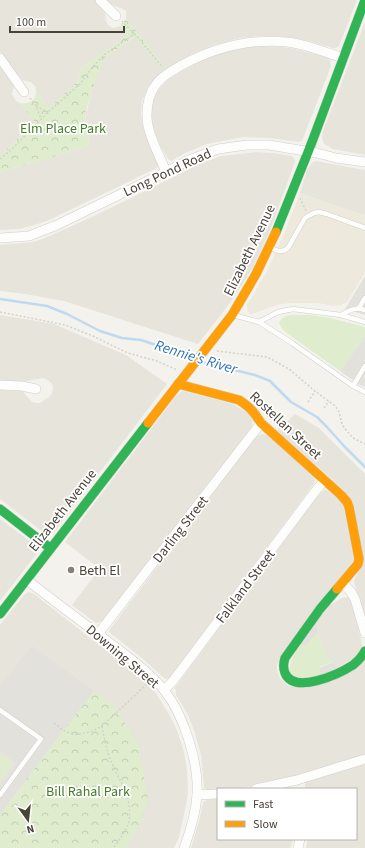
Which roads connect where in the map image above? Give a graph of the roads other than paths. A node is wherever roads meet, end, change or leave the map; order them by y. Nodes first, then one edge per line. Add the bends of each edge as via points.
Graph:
1 (100, 0) edge
2 (365, 0) edge
3 (116, 16) road end
4 (0, 58) edge
5 (343, 58) junction
6 (24, 92) road end
7 (308, 152) junction
8 (365, 162) edge
9 (166, 172) junction
10 (365, 228) edge
11 (0, 238) edge
12 (269, 247) junction
13 (365, 298) edge
14 (359, 308) junction
15 (365, 310) edge
16 (232, 315) junction
17 (341, 315) junction
18 (258, 322) junction
19 (365, 322) edge
20 (365, 366) edge
21 (178, 384) junction
22 (0, 385) edge
23 (353, 386) junction
24 (36, 389) dead end
25 (365, 392) edge
26 (261, 423) junction
27 (326, 480) junction
28 (0, 509) edge
29 (50, 548) junction
30 (27, 580) junction
31 (343, 583) junction
32 (0, 614) edge
33 (365, 633) edge
34 (98, 634) junction
35 (365, 652) edge
36 (164, 690) junction
37 (0, 710) edge
38 (365, 759) edge
39 (296, 780) junction
40 (260, 788) edge
41 (299, 788) edge
42 (217, 794) edge
43 (0, 795) edge
44 (197, 795) junction
45 (184, 848) edge

1 - 3 street
2 - 5 main road, Elizabeth Avenue
4 - 6 street
5 - 7 main road, Elizabeth Avenue
5 - 9 street via 288,42 260,41 207,53 167,74 151,92 147,113 147,122
7 - 8 street, Long Pond Road
7 - 9 street, Long Pond Road via 259,144 234,146 205,153
7 - 12 main road, Elizabeth Avenue
9 - 11 street, Long Pond Road via 42,231 29,236
10 - 12 lane via 319,212 306,218 288,248 280,251
12 - 16 main road, Elizabeth Avenue
13 - 14 lane
14 - 15 lane
14 - 17 lane
16 - 18 lane
16 - 21 main road, Elizabeth Avenue
17 - 18 lane via 293,309 278,312
17 - 19 lane
18 - 23 lane
20 - 23 lane
21 - 26 main road, Rostellan Street via 239,400 253,410
21 - 29 main road, Elizabeth Avenue
22 - 24 street
23 - 25 lane
26 - 27 main road, Rostellan Street
26 - 34 street, Darling Street
27 - 31 main road, Rostellan Street via 347,502 358,552 358,564
27 - 36 street, Falkland Street
28 - 29 main road
29 - 30 main road, Elizabeth Avenue
30 - 32 main road, Elizabeth Avenue
30 - 34 street, Downing Street
31 - 33 street via 355,599
31 - 35 main road, Rostellan Street via 314,617 286,658 283,670 294,683 317,681 351,666
34 - 36 street, Downing Street via 135,662
36 - 44 street, Downing Street via 179,716 190,745
37 - 43 lane via 40,739
38 - 39 street
39 - 40 street
39 - 41 street
42 - 44 street
44 - 45 street, Downing Street

